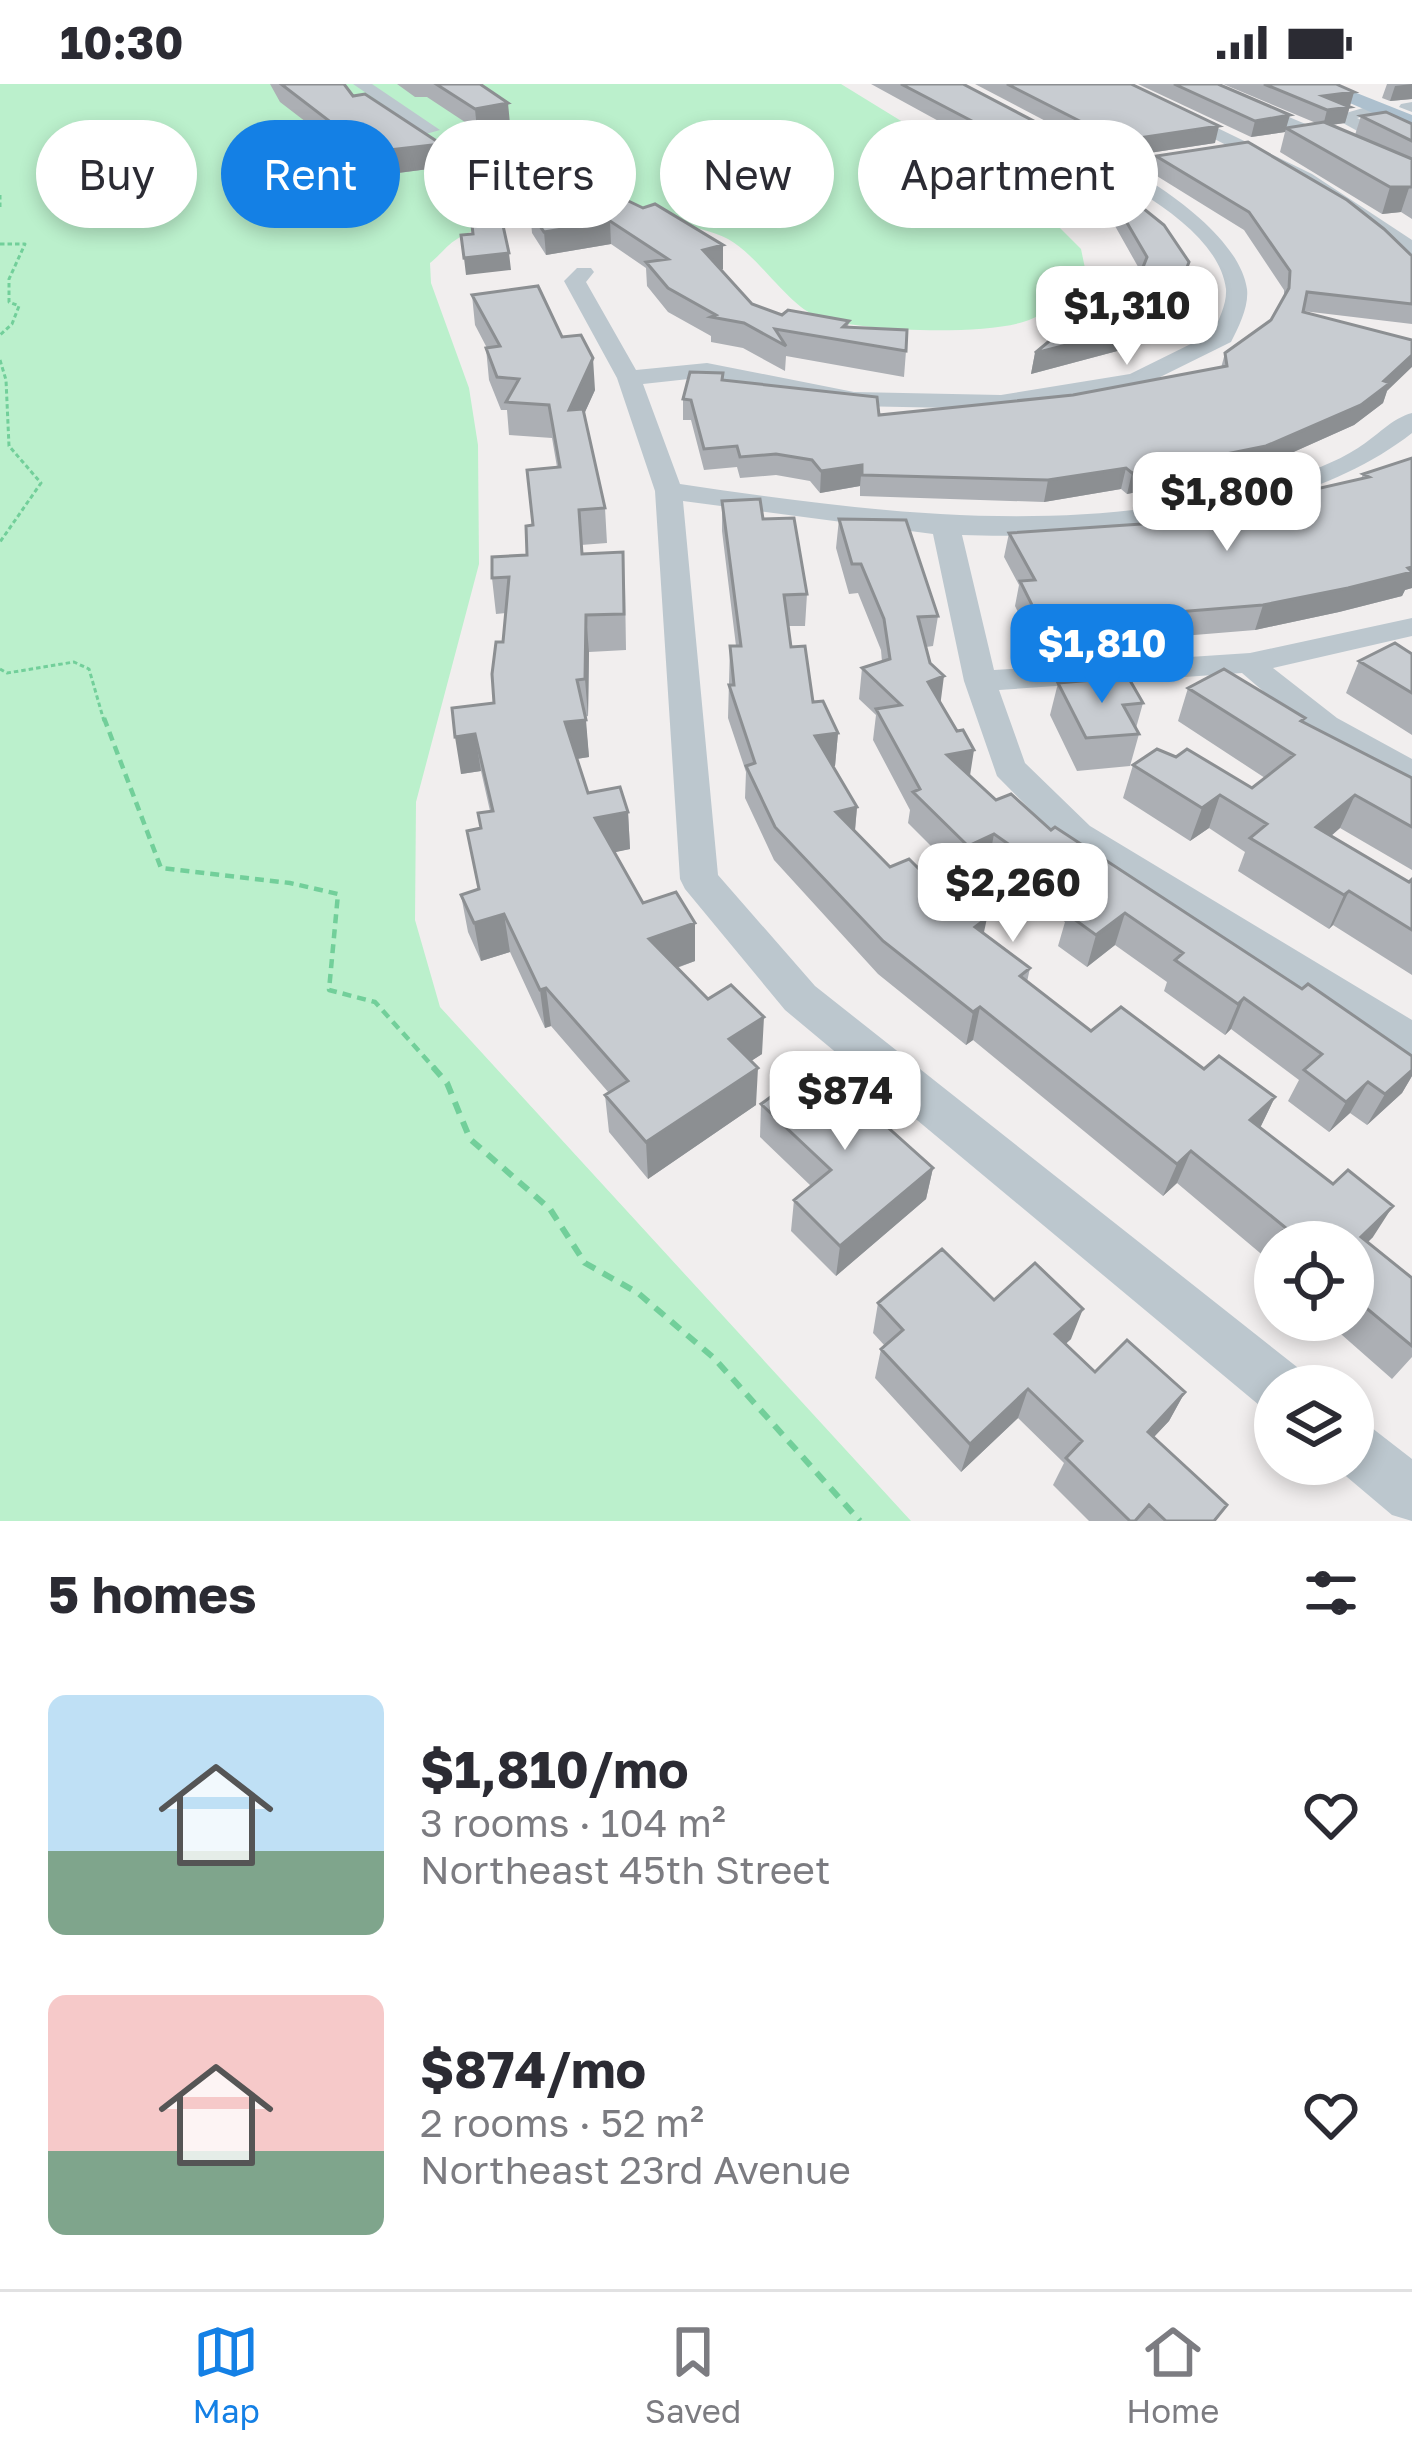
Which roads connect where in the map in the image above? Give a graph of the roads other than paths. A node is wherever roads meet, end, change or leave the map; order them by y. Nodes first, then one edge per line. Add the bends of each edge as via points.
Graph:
1 (361, 84) edge
2 (1114, 84) edge
3 (1198, 84) edge
4 (1316, 84) edge
5 (1368, 105) edge
6 (1411, 115) edge
7 (424, 125) edge
8 (1320, 137) junction
9 (1412, 141) edge
10 (1252, 148) junction
11 (1205, 155) edge
12 (1412, 182) edge
13 (1158, 198) edge
14 (1412, 248) edge
15 (584, 272) dead end
16 (628, 378) junction
17 (1412, 421) edge
18 (669, 491) junction
19 (946, 527) junction
20 (1412, 627) edge
21 (1250, 663) junction
22 (980, 681) junction
23 (1412, 773) edge
24 (1412, 1041) edge
25 (1254, 1367) edge
26 (1374, 1464) edge
27 (1412, 1495) edge

1 - 7 street
2 - 10 street
3 - 8 street
4 - 5 main road
5 - 6 main road
5 - 8 street
5 - 9 street
8 - 10 street
8 - 12 street
10 - 11 street
10 - 14 street via 1304,177 1348,184 1332,193
13 - 16 street via 1220,249 1237,292 1223,337 1136,380 1001,402 854,399 706,370
15 - 16 street via 575,280
16 - 18 street
17 - 19 street via 1336,470 1254,494 1171,512
18 - 19 street
18 - 25 street via 699,879 800,998
19 - 22 street
20 - 21 street
21 - 22 street
21 - 23 street via 1286,702
22 - 24 street via 1009,768 1077,835
26 - 27 street

